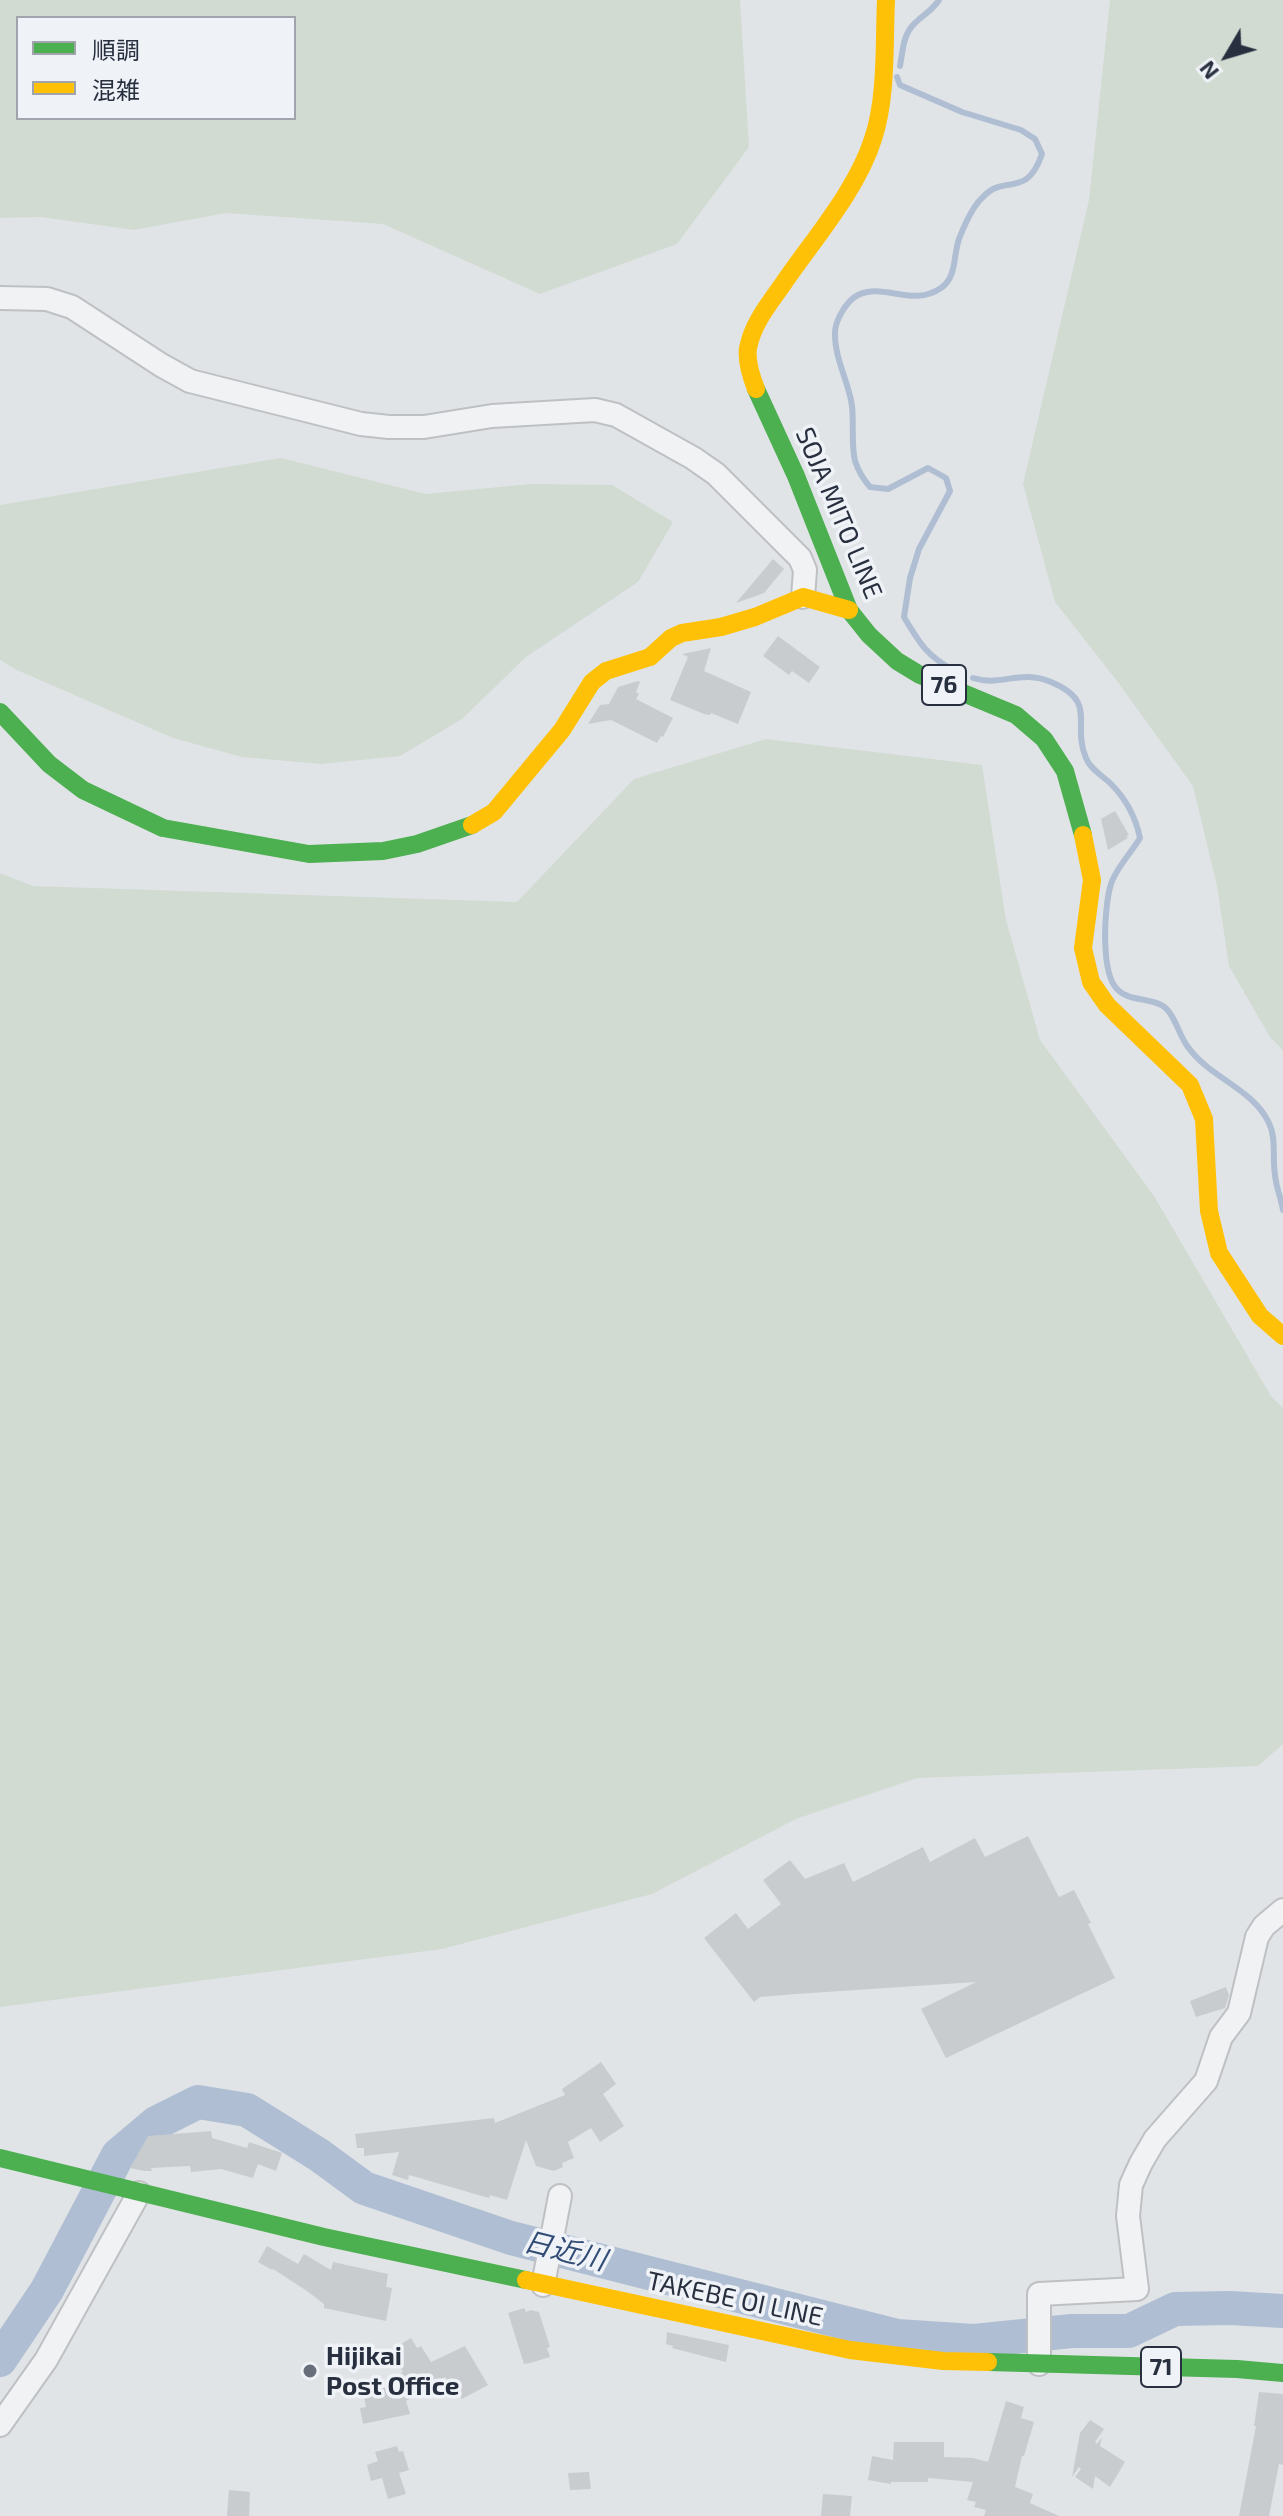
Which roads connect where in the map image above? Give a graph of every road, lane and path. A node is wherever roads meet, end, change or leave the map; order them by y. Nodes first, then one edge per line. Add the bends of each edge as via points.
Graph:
1 (886, 0) edge
2 (0, 298) edge
3 (803, 597) junction
4 (849, 610) junction
5 (0, 712) edge
6 (1283, 1336) edge
7 (1283, 1910) edge
8 (0, 2158) edge
9 (130, 2191) junction
10 (560, 2196) dead end
11 (543, 2280) junction
12 (1039, 2356) junction
13 (1283, 2373) edge
14 (0, 2425) edge

1 - 4 main road, SOJA MITO LINE / 76 via 874,138 841,200 758,319 748,349 750,375
2 - 3 street via 47,299 72,307 190,381 361,424 424,427 492,416 595,410 616,415 716,474 800,558 805,570
3 - 4 main road
3 - 5 main road via 755,617 682,633 650,657 606,671 592,682 562,730 494,812 469,827 383,851 309,854 163,828 83,790 49,764
4 - 6 main road, SOJA MITO LINE / 76 via 897,661 1016,715 1044,739 1065,771 1092,880 1083,948 1091,982 1107,1005 1190,1085 1204,1119 1209,1211 1219,1253 1260,1316
7 - 12 street via 1257,1937 1239,2013 1221,2037 1206,2081 1155,2139 1131,2185 1128,2216 1137,2289 1039,2294
8 - 9 main road, TAKEBE OI LINE / 71
9 - 11 main road, TAKEBE OI LINE / 71
9 - 14 street via 46,2360
10 - 11 street
11 - 12 main road, TAKEBE OI LINE / 71 via 850,2350 943,2361
12 - 13 main road, TAKEBE OI LINE / 71

